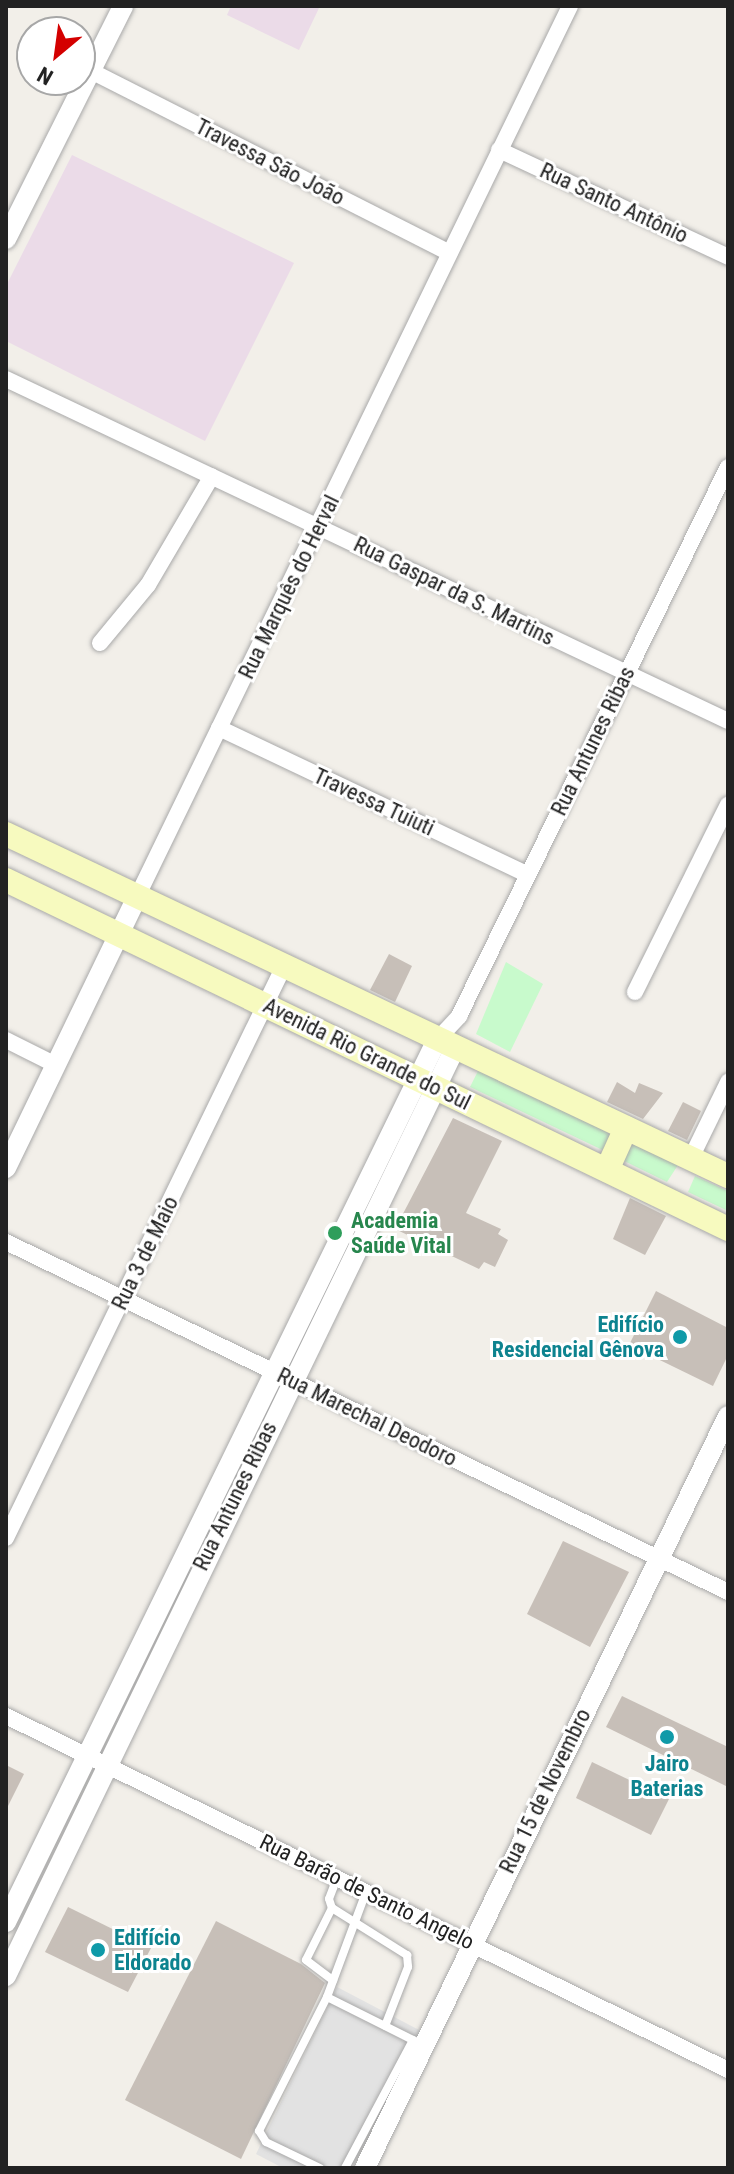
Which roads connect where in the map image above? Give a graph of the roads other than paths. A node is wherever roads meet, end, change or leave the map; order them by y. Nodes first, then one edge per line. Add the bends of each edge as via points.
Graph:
1 (123, 6) edge
2 (570, 6) edge
3 (96, 61) edge
4 (96, 74) edge
5 (78, 96) edge
6 (499, 150) junction
7 (6, 239) edge
8 (449, 253) junction
9 (728, 257) edge
10 (6, 379) edge
11 (728, 467) edge
12 (212, 476) junction
13 (320, 526) junction
14 (100, 643) dead end
15 (627, 674) junction
16 (728, 721) edge
17 (219, 728) junction
18 (728, 805) edge
19 (6, 834) edge
20 (528, 875) junction
21 (6, 880) edge
22 (137, 897) junction
23 (119, 935) junction
24 (283, 968) junction
25 (635, 992) dead end
26 (265, 1005) junction
27 (6, 1040) edge
28 (446, 1044) junction
29 (56, 1065) junction
30 (728, 1082) edge
31 (427, 1083) junction
32 (626, 1128) junction
33 (691, 1158) junction
34 (6, 1168) edge
35 (607, 1170) junction
36 (728, 1176) edge
37 (728, 1229) edge
38 (6, 1242) edge
39 (123, 1300) junction
40 (283, 1377) junction
41 (728, 1416) edge
42 (6, 1538) edge
43 (657, 1558) junction
44 (728, 1592) edge
45 (6, 1716) edge
46 (87, 1756) junction
47 (106, 1765) junction
48 (337, 1877) junction
49 (366, 1892) junction
50 (332, 1908) junction
51 (352, 1921) junction
52 (6, 1922) edge
53 (472, 1943) junction
54 (6, 1976) edge
55 (333, 1980) junction
56 (327, 1997) junction
57 (385, 2026) junction
58 (418, 2043) junction
59 (728, 2070) edge
60 (320, 2168) edge
61 (345, 2168) edge
62 (365, 2168) edge

1 - 3 street
2 - 6 street, Rua Marquês do Herval
4 - 8 street, Travessa São João
5 - 7 street
6 - 8 street, Rua Marquês do Herval
6 - 9 street, Rua Santo Antônio
8 - 13 street, Rua Marquês do Herval
10 - 12 street, Rua Gaspar da S. Martins
11 - 15 street, Rua Antunes Ribas
12 - 13 street, Rua Gaspar da S. Martins
12 - 14 street via 148,585
13 - 15 street, Rua Gaspar da S. Martins
13 - 17 street, Rua Marquês do Herval
15 - 16 street, Rua Gaspar da S. Martins
15 - 20 street, Rua Antunes Ribas
17 - 20 street, Travessa Tuiuti
17 - 22 street, Rua Marquês do Herval
18 - 25 street
19 - 22 main road, Avenida Rio Grande do Sul
20 - 28 street, Rua Antunes Ribas
21 - 23 main road, Avenida Rio Grande do Sul
22 - 23 street, Rua Marquês do Herval
22 - 24 main road, Avenida Rio Grande do Sul
23 - 26 main road, Avenida Rio Grande do Sul
23 - 29 street, Rua Marquês do Herval
24 - 26 street, Rua 3 de Maio
24 - 28 main road, Avenida Rio Grande do Sul
26 - 31 main road, Avenida Rio Grande do Sul
26 - 39 street, Rua 3 de Maio
27 - 29 street
28 - 31 street, Rua Antunes Ribas
28 - 32 main road, Avenida Rio Grande do Sul
29 - 34 street, Rua Marquês do Herval
30 - 33 street
31 - 35 main road, Avenida Rio Grande do Sul
31 - 40 street, Rua Antunes Ribas
32 - 33 main road, Avenida Rio Grande do Sul
32 - 35 main road
33 - 36 main road, Avenida Rio Grande do Sul
35 - 37 main road, Avenida Rio Grande do Sul
38 - 39 street, Rua Marechal Deodoro
39 - 40 street, Rua Marechal Deodoro
39 - 42 street, Rua 3 de Maio
40 - 43 street, Rua Marechal Deodoro
40 - 46 street, Rua Antunes Ribas
40 - 47 street, Rua Antunes Ribas
41 - 43 street, Rua 15 de Novembro
43 - 44 street, Rua Marechal Deodoro
43 - 53 street, Rua 15 de Novembro
45 - 46 street, Rua Barão de Santo Angelo
46 - 47 street, Rua Barão de Santo Angelo
46 - 52 street, Rua Antunes Ribas
47 - 48 street, Rua Barão de Santo Angelo
47 - 54 street, Rua Antunes Ribas
48 - 49 street, Rua Barão de Santo Angelo
48 - 50 lane via 329,1899
49 - 51 lane
49 - 53 street, Rua Barão de Santo Angelo
50 - 51 lane
50 - 55 lane via 306,1960
51 - 55 lane
51 - 57 lane via 407,1955 408,1967
53 - 58 street, Rua 15 de Novembro
53 - 59 street, Rua Barão de Santo Angelo
55 - 56 lane
56 - 57 lane
56 - 60 lane via 259,2137
57 - 58 lane
58 - 61 lane
58 - 62 street, Rua 15 de Novembro

